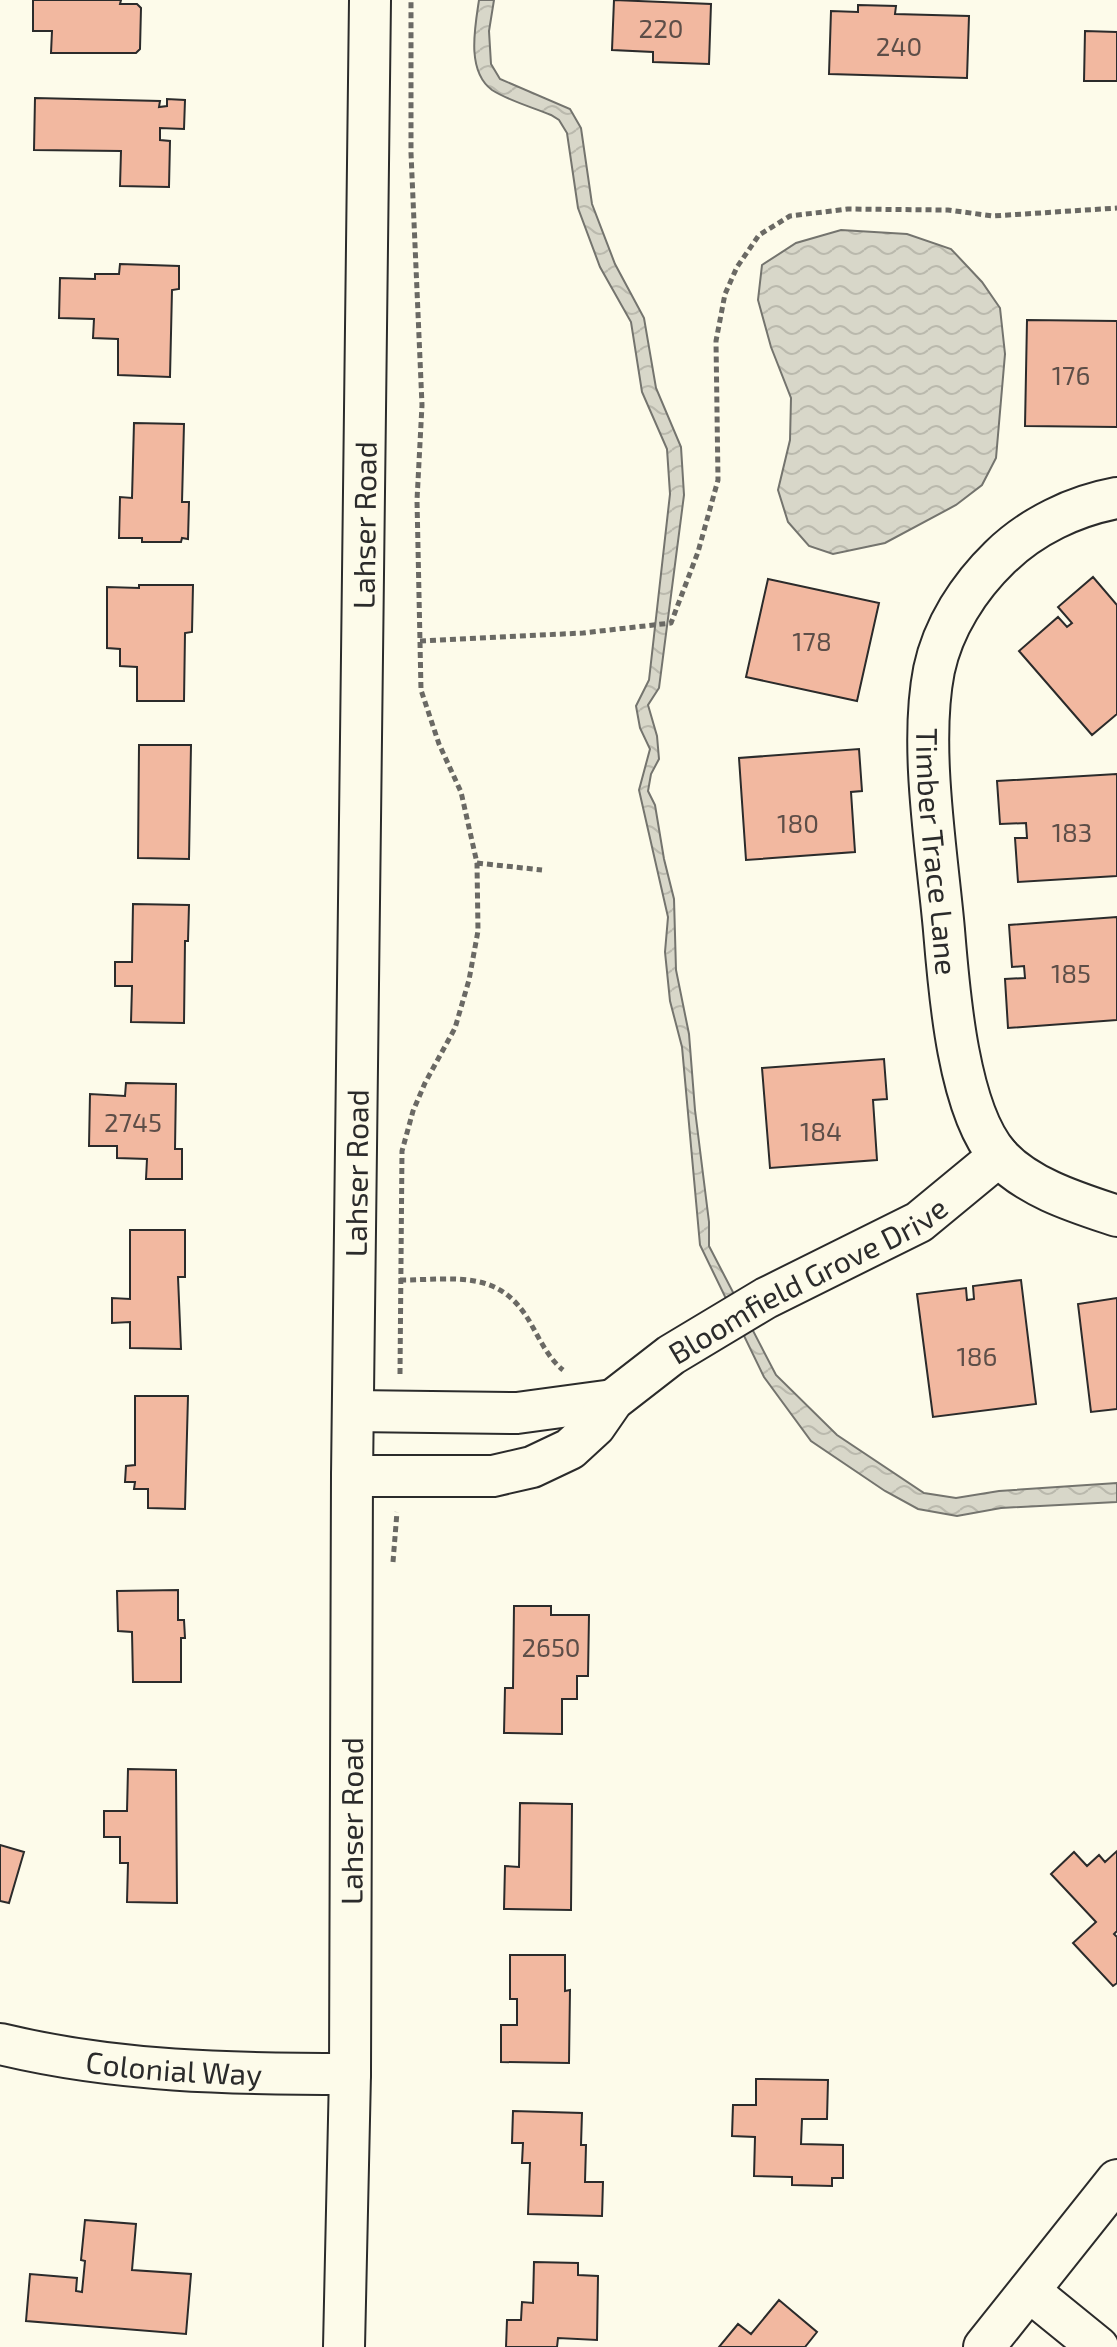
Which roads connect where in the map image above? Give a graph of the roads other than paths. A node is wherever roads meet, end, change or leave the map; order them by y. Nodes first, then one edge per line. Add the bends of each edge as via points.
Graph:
1 (370, 0) edge
2 (1117, 498) edge
3 (999, 1156) junction
4 (1117, 1216) edge
5 (613, 1400) junction
6 (353, 1411) junction
7 (352, 1476) junction
8 (0, 2044) edge
9 (350, 2074) junction
10 (1117, 2180) edge
11 (1029, 2291) junction
12 (344, 2347) edge
13 (984, 2347) edge
14 (1098, 2347) edge

1 - 6 street, Lahser Road
2 - 3 street, Timber Trace Lane via 1089,503 1047,522 1010,547 961,604 934,669 930,764 955,1035 979,1125
3 - 4 street, Timber Trace Lane via 1049,1190
3 - 5 street, Bloomfield Grove Drive via 919,1222 695,1339
5 - 6 street, Bloomfield Grove Drive via 517,1413
5 - 7 street, Bloomfield Grove Drive via 570,1449 532,1467 493,1476
6 - 7 street, Lahser Road
7 - 9 street, Lahser Road
8 - 9 street, Colonial Way via 121,2067
9 - 12 street, Lahser Road
10 - 11 street
11 - 13 street
11 - 14 street

